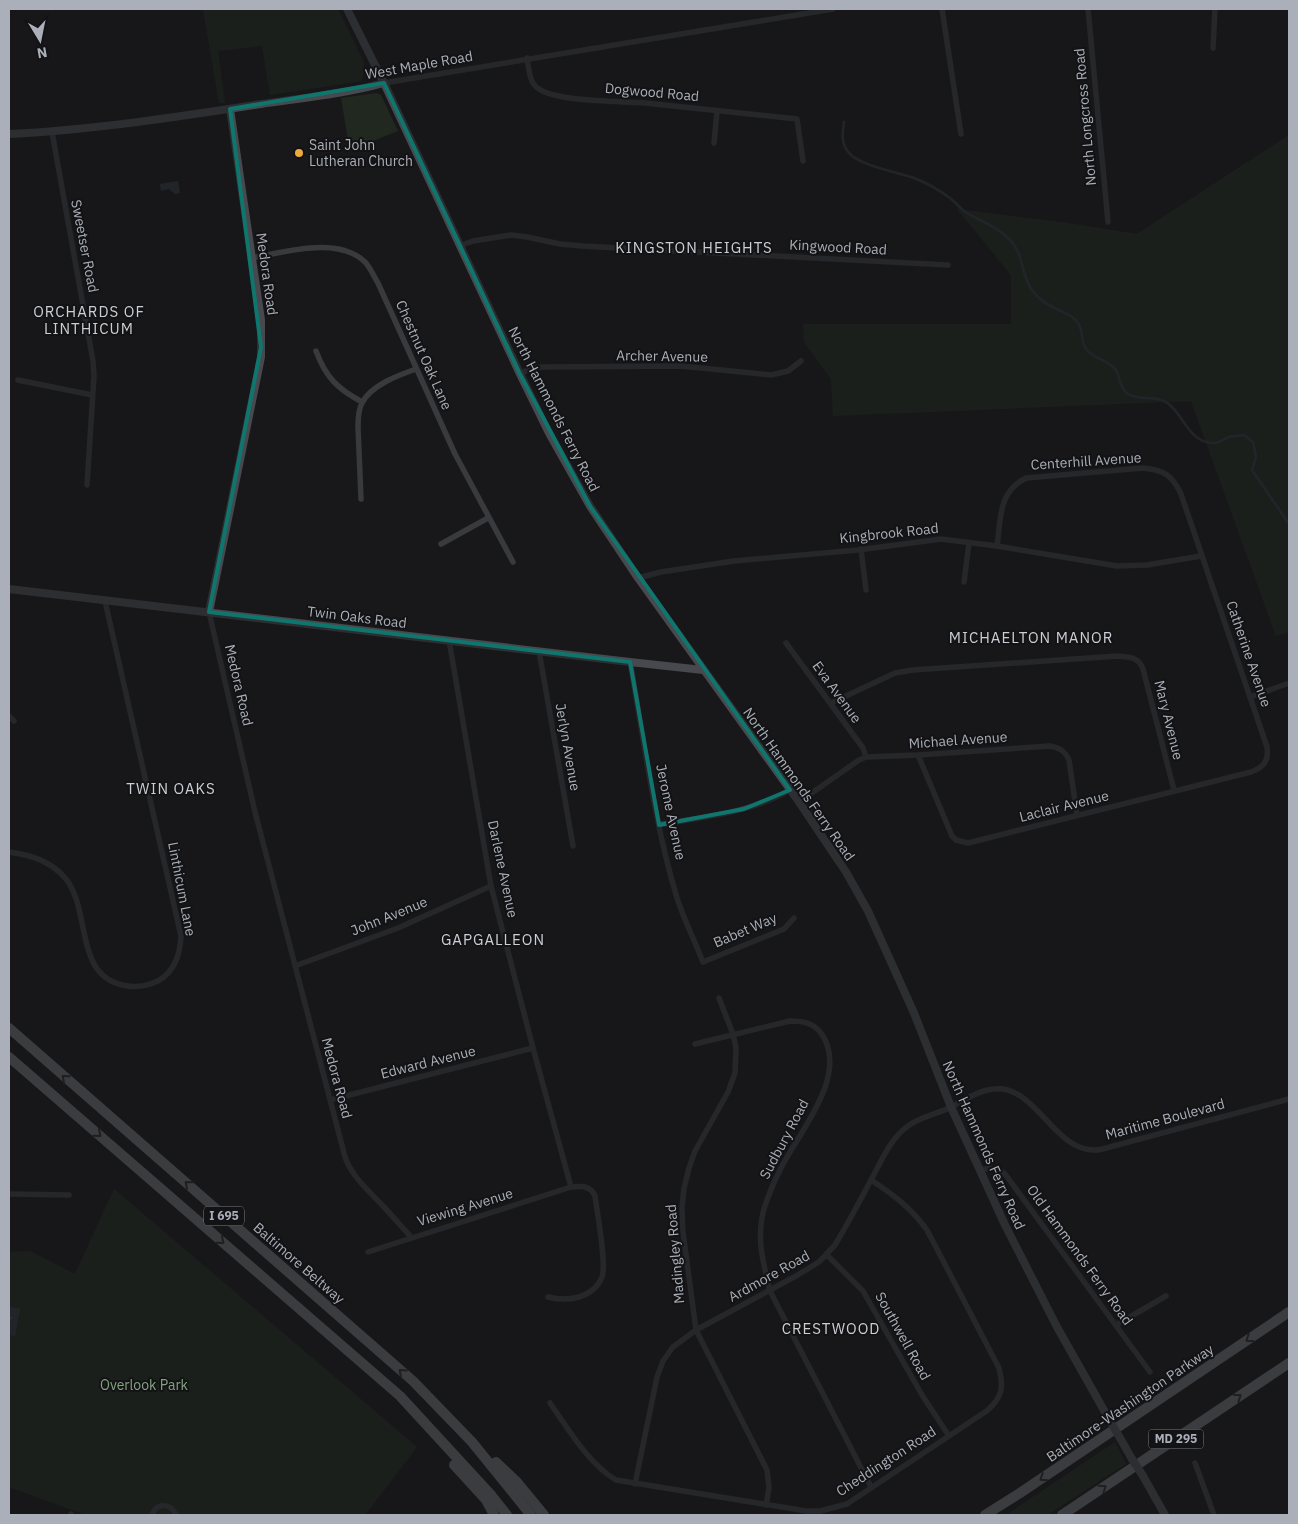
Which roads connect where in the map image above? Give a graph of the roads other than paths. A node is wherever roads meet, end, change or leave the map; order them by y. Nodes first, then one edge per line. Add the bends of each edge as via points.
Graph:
1 (347, 9) edge
2 (833, 9) edge
3 (942, 9) edge
4 (1088, 9) edge
5 (1215, 9) edge
6 (1213, 48) dead end
7 (527, 58) junction
8 (384, 83) junction
9 (230, 109) junction
10 (717, 111) junction
11 (52, 132) junction
12 (9, 134) edge
13 (961, 134) dead end
14 (714, 143) dead end
15 (804, 161) dead end
16 (1108, 222) dead end
17 (460, 246) junction
18 (252, 258) junction
19 (948, 266) dead end
20 (316, 351) dead end
21 (801, 361) dead end
22 (416, 369) junction
23 (520, 374) junction
24 (18, 380) dead end
25 (92, 395) junction
26 (362, 402) junction
27 (87, 485) dead end
28 (361, 499) dead end
29 (488, 518) junction
30 (969, 543) junction
31 (441, 544) dead end
32 (997, 546) junction
33 (861, 549) junction
34 (1201, 556) junction
35 (513, 562) dead end
36 (638, 578) junction
37 (964, 582) dead end
38 (9, 589) edge
39 (866, 590) dead end
40 (105, 601) junction
41 (209, 612) junction
42 (449, 640) junction
43 (786, 643) dead end
44 (539, 651) junction
45 (630, 662) junction
46 (703, 670) junction
47 (1289, 683) edge
48 (1250, 696) junction
49 (830, 703) junction
50 (9, 716) edge
51 (14, 721) dead end
52 (918, 755) junction
53 (866, 757) junction
54 (1265, 762) joint
55 (790, 790) junction
56 (1174, 790) junction
57 (799, 802) junction
58 (1077, 815) junction
59 (659, 825) junction
60 (573, 846) dead end
61 (9, 852) edge
62 (491, 886) junction
63 (794, 918) dead end
64 (704, 962) joint
65 (295, 966) junction
66 (719, 998) dead end
67 (9, 1028) edge
68 (733, 1034) junction
69 (695, 1044) dead end
70 (533, 1048) junction
71 (9, 1057) edge
72 (1289, 1099) edge
73 (330, 1100) junction
74 (951, 1107) junction
75 (980, 1170) junction
76 (871, 1180) junction
77 (571, 1187) junction
78 (9, 1194) edge
79 (69, 1195) dead end
80 (410, 1237) junction
81 (368, 1252) dead end
82 (827, 1255) junction
83 (770, 1291) junction
84 (1166, 1296) dead end
85 (548, 1297) dead end
86 (1289, 1312) edge
87 (1116, 1325) junction
88 (696, 1330) junction
89 (1289, 1363) edge
90 (1150, 1372) dead end
91 (550, 1403) dead end
92 (438, 1406) junction
93 (949, 1436) junction
94 (437, 1437) junction
95 (1195, 1463) dead end
96 (635, 1484) junction
97 (871, 1487) junction
98 (766, 1505) junction
99 (152, 1515) edge
100 (176, 1515) edge
101 (494, 1515) edge
102 (507, 1515) edge
103 (531, 1515) edge
104 (544, 1515) edge
105 (984, 1515) edge
106 (1062, 1515) edge
107 (1165, 1515) edge
108 (1214, 1515) edge

1 - 8 street, North Hammonds Ferry Road
2 - 7 street, West Maple Road
3 - 13 street
4 - 16 street, North Longcross Road
5 - 6 street
7 - 8 street, West Maple Road
7 - 10 street, Dogwood Road via 532,82 536,88 548,93 569,98
8 - 9 street, West Maple Road
8 - 17 street, North Hammonds Ferry Road
9 - 11 street, West Maple Road
9 - 18 street, Medora Road
10 - 14 street
10 - 15 street, Dogwood Road via 797,119
11 - 12 street, West Maple Road
11 - 25 street, Sweetser Road via 93,361
17 - 19 street, Kingwood Road via 473,240 511,235 560,244
17 - 23 street, North Hammonds Ferry Road
18 - 22 street, Chestnut Oak Lane via 315,248 341,250 355,256 366,264 378,284
18 - 41 street, Medora Road via 261,320 261,357
20 - 26 street via 334,384
21 - 23 street, Archer Avenue via 788,371 771,375 681,366 543,367 531,368
22 - 26 street via 393,377
22 - 29 street, Chestnut Oak Lane
23 - 36 street, North Hammonds Ferry Road via 590,506
24 - 25 street
25 - 27 street, Sweetser Road
26 - 28 street via 358,415
29 - 31 street
29 - 35 street, Chestnut Oak Lane
30 - 32 street, Kingbrook Road
30 - 33 street, Kingbrook Road via 942,539
30 - 37 street
32 - 34 street, Kingbrook Road via 1117,566 1148,565
32 - 34 street, Centerhill Avenue via 1004,499 1018,482 1026,478 1144,468 1167,474 1175,483
33 - 36 street, Kingbrook Road via 734,561
33 - 39 street
34 - 48 street, Catherine Avenue
36 - 46 street, North Hammonds Ferry Road
38 - 40 street, Twin Oaks Road
40 - 41 street, Twin Oaks Road
40 - 61 street, Linthicum Lane via 180,936 180,951 166,976 157,982 133,987 112,982 102,975 91,959 77,900 66,880 39,858
41 - 42 street, Twin Oaks Road
41 - 65 street, Medora Road via 255,812
42 - 44 street, Twin Oaks Road
42 - 62 street, Darlene Avenue
43 - 49 street, Eva Avenue
44 - 45 street, Twin Oaks Road
44 - 60 street, Jerlyn Avenue
45 - 46 street, Twin Oaks Road
45 - 59 street, Jerome Avenue
46 - 55 street, North Hammonds Ferry Road
47 - 48 street
48 - 54 street, Catherine Avenue via 1268,747
49 - 53 street, Eva Avenue
49 - 56 street, Mary Avenue via 895,673 913,670 1118,656 1136,658 1142,664
50 - 51 street
52 - 53 street, Michael Avenue
52 - 58 street, Michael Avenue via 1058,748 1066,753 1069,760
52 - 58 street, Laclair Avenue via 956,840 968,843
53 - 57 street, Michael Avenue
54 - 56 street, Laclair Avenue via 1251,772
55 - 57 street, North Hammonds Ferry Road
55 - 59 street via 744,809
56 - 58 street, Laclair Avenue
57 - 74 street, North Hammonds Ferry Road via 868,911 914,1013
59 - 64 street, Jerome Avenue via 678,901
62 - 65 street, John Avenue via 398,928
62 - 70 street, Darlene Avenue
63 - 64 street, Babet Way via 784,929
65 - 73 street, Medora Road
66 - 68 street, Madingley Road
92 -> 67 highway, Baltimore Beltway / I 695
68 - 69 street, Sudbury Road
68 - 83 street, Sudbury Road via 803,1021 820,1032 827,1042 829,1054 825,1090 780,1170 764,1208 760,1233
68 - 88 street, Madingley Road via 737,1058 735,1073 695,1151 684,1188 683,1232
70 - 73 street, Edward Avenue
70 - 77 street, Darlene Avenue
71 -> 94 highway, I 695 via 364,1364 400,1396
72 - 74 street, Maritime Boulevard via 1096,1150 1074,1144 1018,1094 1008,1090 986,1090
73 - 80 street, Medora Road via 348,1165
74 - 75 street, North Hammonds Ferry Road
74 - 76 street, Ardmore Road via 909,1125 891,1143
75 - 87 street, Old Hammonds Ferry Road via 992,1168 1005,1174
75 - 107 street, North Hammonds Ferry Road, bridge via 1057,1327
76 - 82 street, Ardmore Road
76 - 93 street, Cheddington Road via 904,1203 927,1230 999,1368 1001,1394 997,1402
77 - 80 street, Viewing Avenue
77 - 85 street via 585,1187 595,1196 603,1276 583,1296 563,1300
78 - 79 street
80 - 81 street, Viewing Avenue
82 - 83 street, Ardmore Road
82 - 93 street, Southwell Road via 863,1291
83 - 88 street, Ardmore Road
83 - 97 street, Sudbury Road
84 - 87 street
86 -> 105 highway, Baltimore-Washington Parkway / MD 295
87 - 90 street, Old Hammonds Ferry Road
88 - 96 street, Ardmore Road via 673,1347 660,1368
88 - 98 street, Madingley Road via 767,1470 769,1488
106 -> 89 highway, MD 295
91 - 96 street, Cheddington Road via 595,1464 616,1480
92 - 103 highway, Baltimore Beltway / I 695
92 - 104 highway via 516,1481
93 - 97 street, Cheddington Road
94 - 101 highway via 440,1448 486,1500
94 - 102 highway, I 695
95 - 108 street
96 - 98 street, Cheddington Road
97 - 98 street, Cheddington Road via 847,1504 820,1511
99 - 100 street via 162,1505 173,1509

